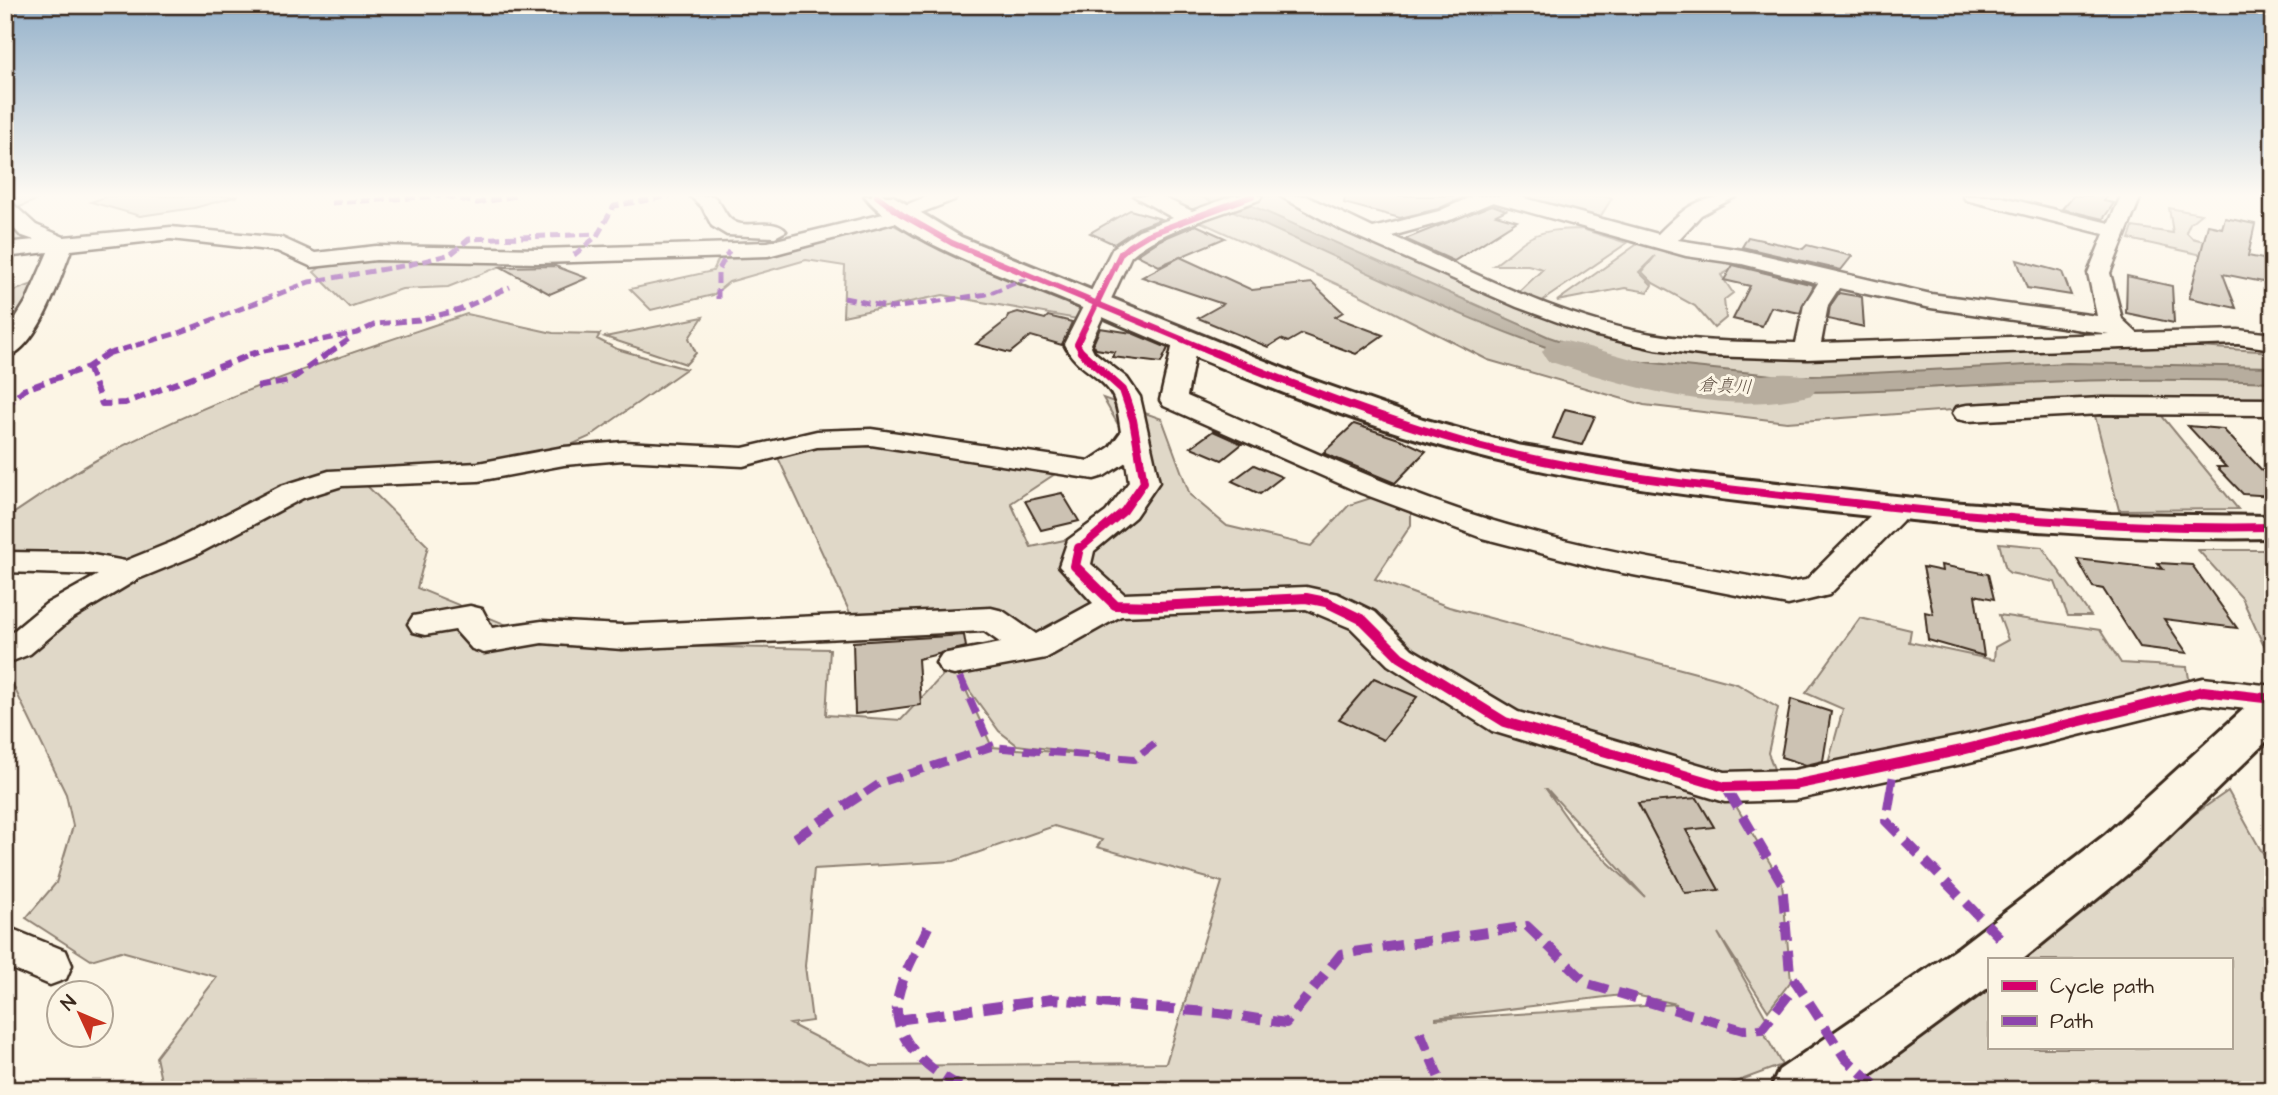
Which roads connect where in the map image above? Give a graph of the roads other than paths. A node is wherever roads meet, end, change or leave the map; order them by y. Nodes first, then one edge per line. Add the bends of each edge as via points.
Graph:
1 (33, 247) edge
2 (61, 247) edge
3 (286, 247) edge
4 (774, 247) edge
5 (962, 247) edge
6 (1130, 247) edge
7 (1400, 247) edge
8 (1685, 247) edge
9 (2110, 247) edge
10 (5, 250) edge
11 (1833, 281) junction
12 (1098, 303) junction
13 (2124, 333) junction
14 (1186, 339) junction
15 (2273, 342) edge
16 (5, 350) edge
17 (1807, 351) junction
18 (2273, 407) edge
19 (1967, 413) dead end
20 (1134, 434) junction
21 (1896, 507) junction
22 (2273, 527) edge
23 (5, 562) edge
24 (127, 572) junction
25 (1115, 605) junction
26 (425, 624) dead end
27 (1034, 650) junction
28 (9, 657) edge
29 (954, 663) dead end
30 (2270, 713) edge
31 (5, 945) edge
32 (50, 965) dead end
33 (1800, 1090) edge

1 - 10 street
2 - 16 street via 31,317
3 - 4 street via 312,260 376,253 540,256
5 - 12 street
6 - 12 street via 1121,253
7 - 17 street via 1574,323 1656,342
8 - 11 street
9 - 13 street via 2099,273 2110,322
11 - 13 street
11 - 17 street via 1813,308
12 - 14 street
12 - 20 street via 1077,344 1081,356 1109,374 1125,393
13 - 15 street
13 - 17 street
14 - 21 street via 1327,396 1475,445 1660,482
14 - 21 street via 1173,400 1387,494 1494,531 1616,561 1788,594 1817,588
18 - 19 street via 2128,405
20 - 24 street via 1120,453 1094,471 871,437 817,439 743,457 623,451 564,456 478,472 339,477 292,492 183,549
20 - 25 street via 1144,482 1114,525 1079,547 1075,566
21 - 22 street via 2113,526 2192,530
23 - 24 street via 66,563
24 - 28 street via 58,612
25 - 27 street
25 - 30 street via 1306,598 1326,602 1363,620 1400,657 1505,722 1725,787 1794,785 1962,750 2203,691
26 - 27 street via 470,617 471,628 484,641 542,632 636,636 815,631 990,619
27 - 29 street
30 - 33 street via 2123,849 1978,964
31 - 32 street

